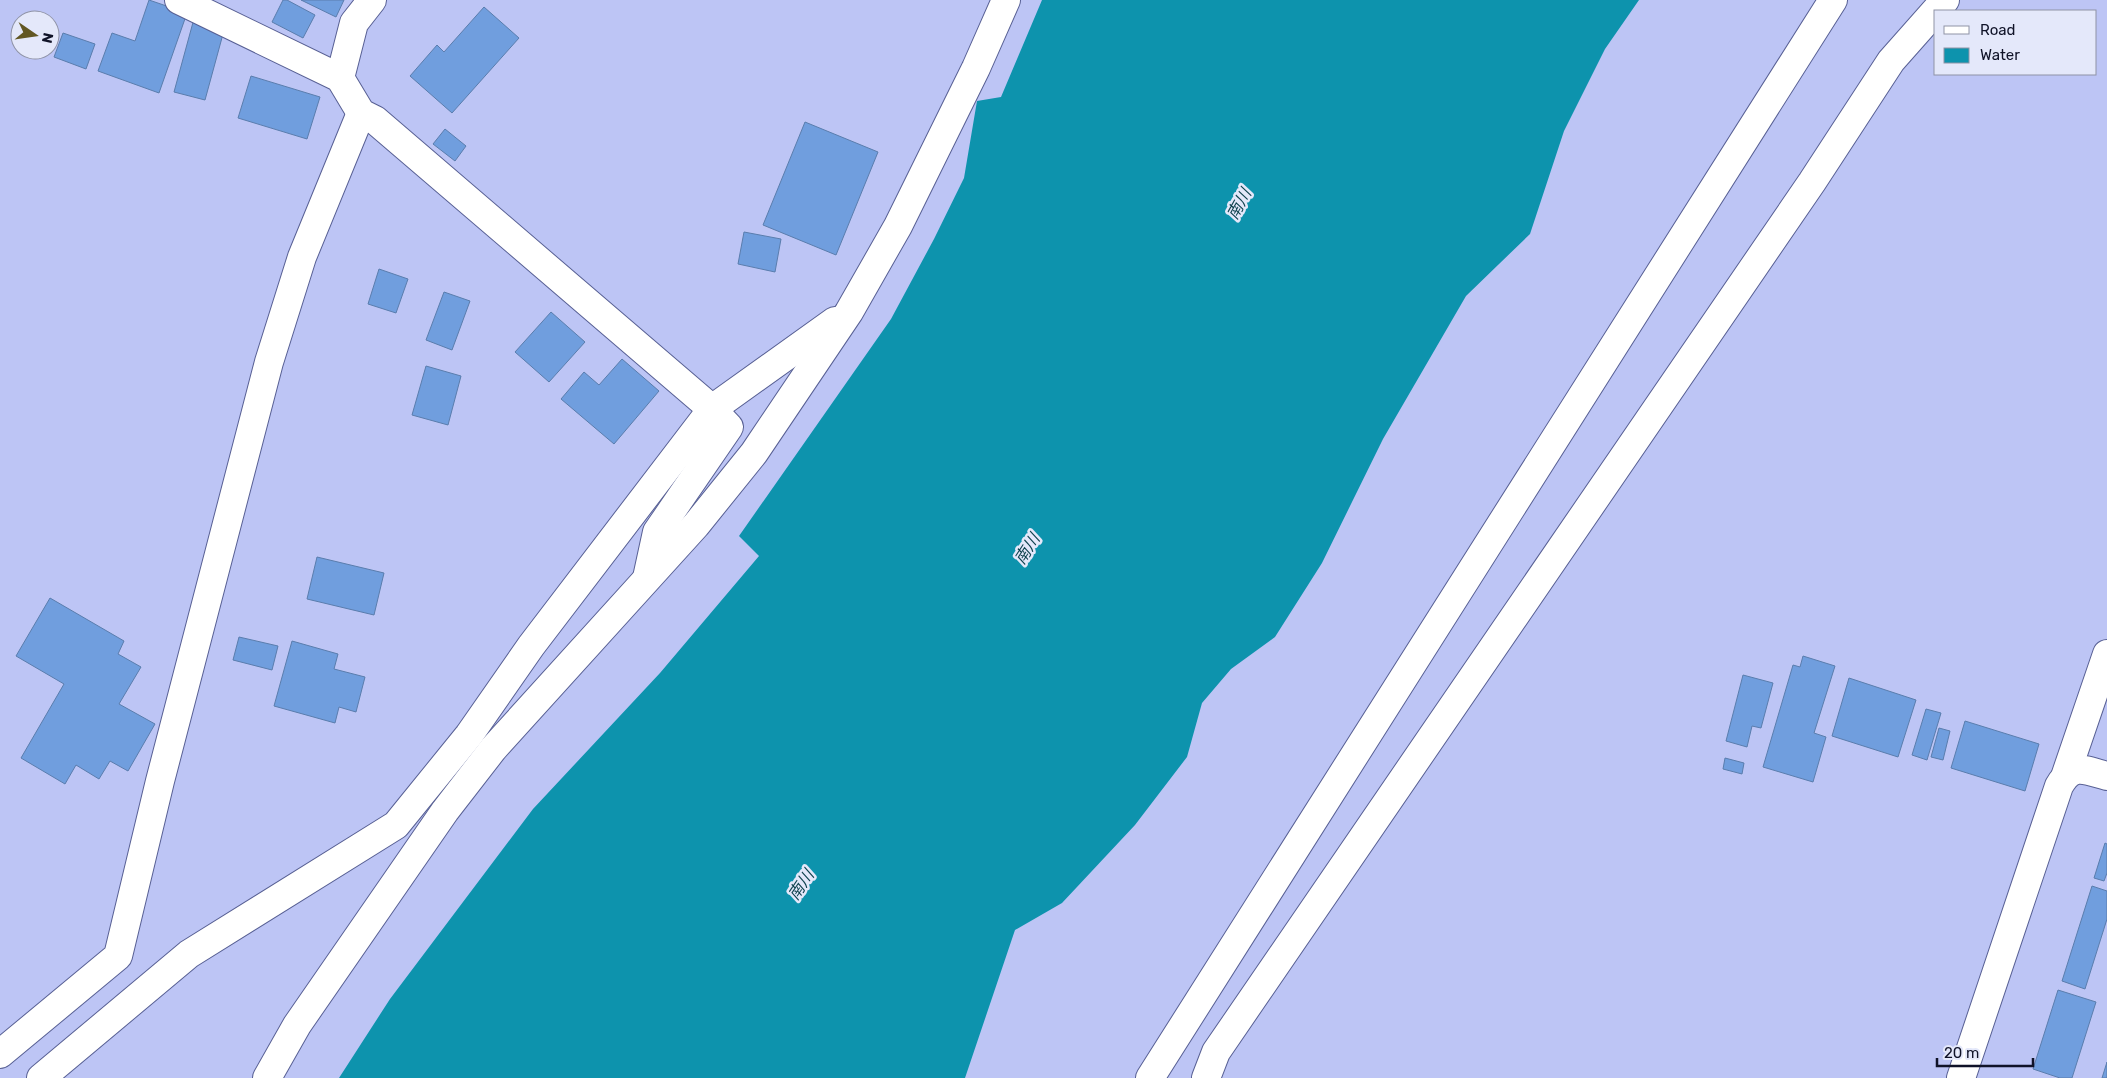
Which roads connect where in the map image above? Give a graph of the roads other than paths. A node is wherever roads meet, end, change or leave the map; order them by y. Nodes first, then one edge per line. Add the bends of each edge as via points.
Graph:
1 (180, 0) edge
2 (372, 0) edge
3 (1006, 0) edge
4 (1834, 0) edge
5 (1945, 0) edge
6 (1936, 10) edge
7 (1934, 12) edge
8 (340, 78) junction
9 (361, 113) junction
10 (849, 312) junction
11 (712, 410) junction
12 (646, 580) junction
13 (2107, 654) edge
14 (2066, 774) junction
15 (2107, 776) edge
16 (0, 1054) edge
17 (41, 1078) edge
18 (267, 1078) edge
19 (1150, 1078) edge
20 (1206, 1078) edge
21 (1961, 1078) edge

1 - 8 street
2 - 8 street via 354,23
3 - 10 street via 898,226
4 - 19 street
5 - 6 street
7 - 20 street via 1890,61 1812,182 1216,1052
8 - 9 street
9 - 11 street via 375,120
9 - 16 street via 302,257 269,362 118,956
10 - 11 street
10 - 12 street via 754,453
11 - 12 street via 729,427 657,532
11 - 17 street via 531,646 469,735 396,824 189,954
12 - 18 street via 493,749 445,811 297,1025
13 - 14 street
14 - 15 street via 2075,769
14 - 21 street via 2059,786

